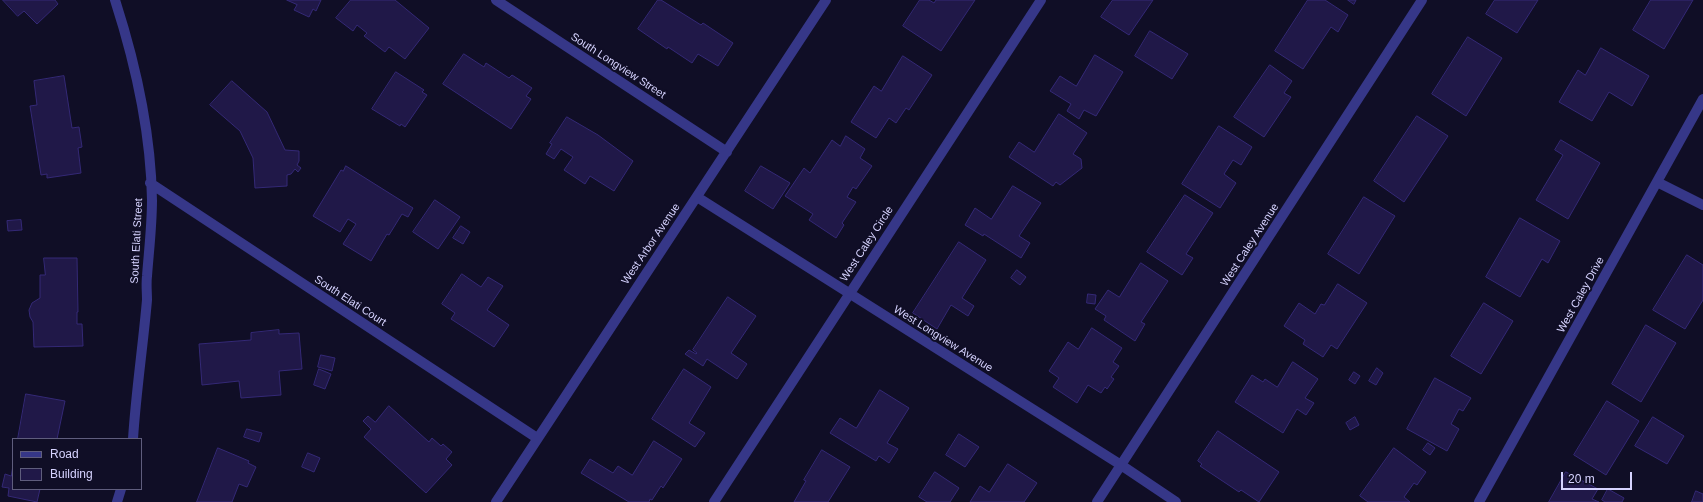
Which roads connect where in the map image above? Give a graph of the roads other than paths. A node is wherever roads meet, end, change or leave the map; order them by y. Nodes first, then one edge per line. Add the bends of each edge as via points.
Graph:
1 (116, 0) edge
2 (496, 0) edge
3 (826, 0) edge
4 (1041, 0) edge
5 (1422, 0) edge
6 (1703, 99) edge
7 (727, 152) junction
8 (1657, 182) junction
9 (150, 183) junction
10 (697, 198) junction
11 (1703, 206) edge
12 (849, 294) junction
13 (133, 438) edge
14 (537, 438) junction
15 (1121, 465) junction
16 (121, 490) edge
17 (117, 502) edge
18 (496, 502) edge
19 (714, 502) edge
20 (1097, 502) edge
21 (1176, 502) edge
22 (1479, 502) edge

1 - 9 street, South Elati Street via 135,70 148,145
2 - 7 street, South Longview Street
3 - 7 street, West Arbor Avenue
4 - 12 street, West Caley Circle
5 - 15 street, West Caley Avenue
6 - 8 street, West Caley Drive
7 - 10 street, West Arbor Avenue
8 - 11 street
8 - 22 street, West Caley Drive
9 - 13 street, South Elati Street via 152,198 147,298 136,388
9 - 14 street, South Elati Court
10 - 12 street, West Longview Avenue
10 - 14 street, West Arbor Avenue
12 - 15 street, West Longview Avenue
12 - 19 street, West Caley Circle
14 - 18 street, West Arbor Avenue
15 - 20 street, West Caley Avenue
15 - 21 street, West Longview Avenue
16 - 17 street

